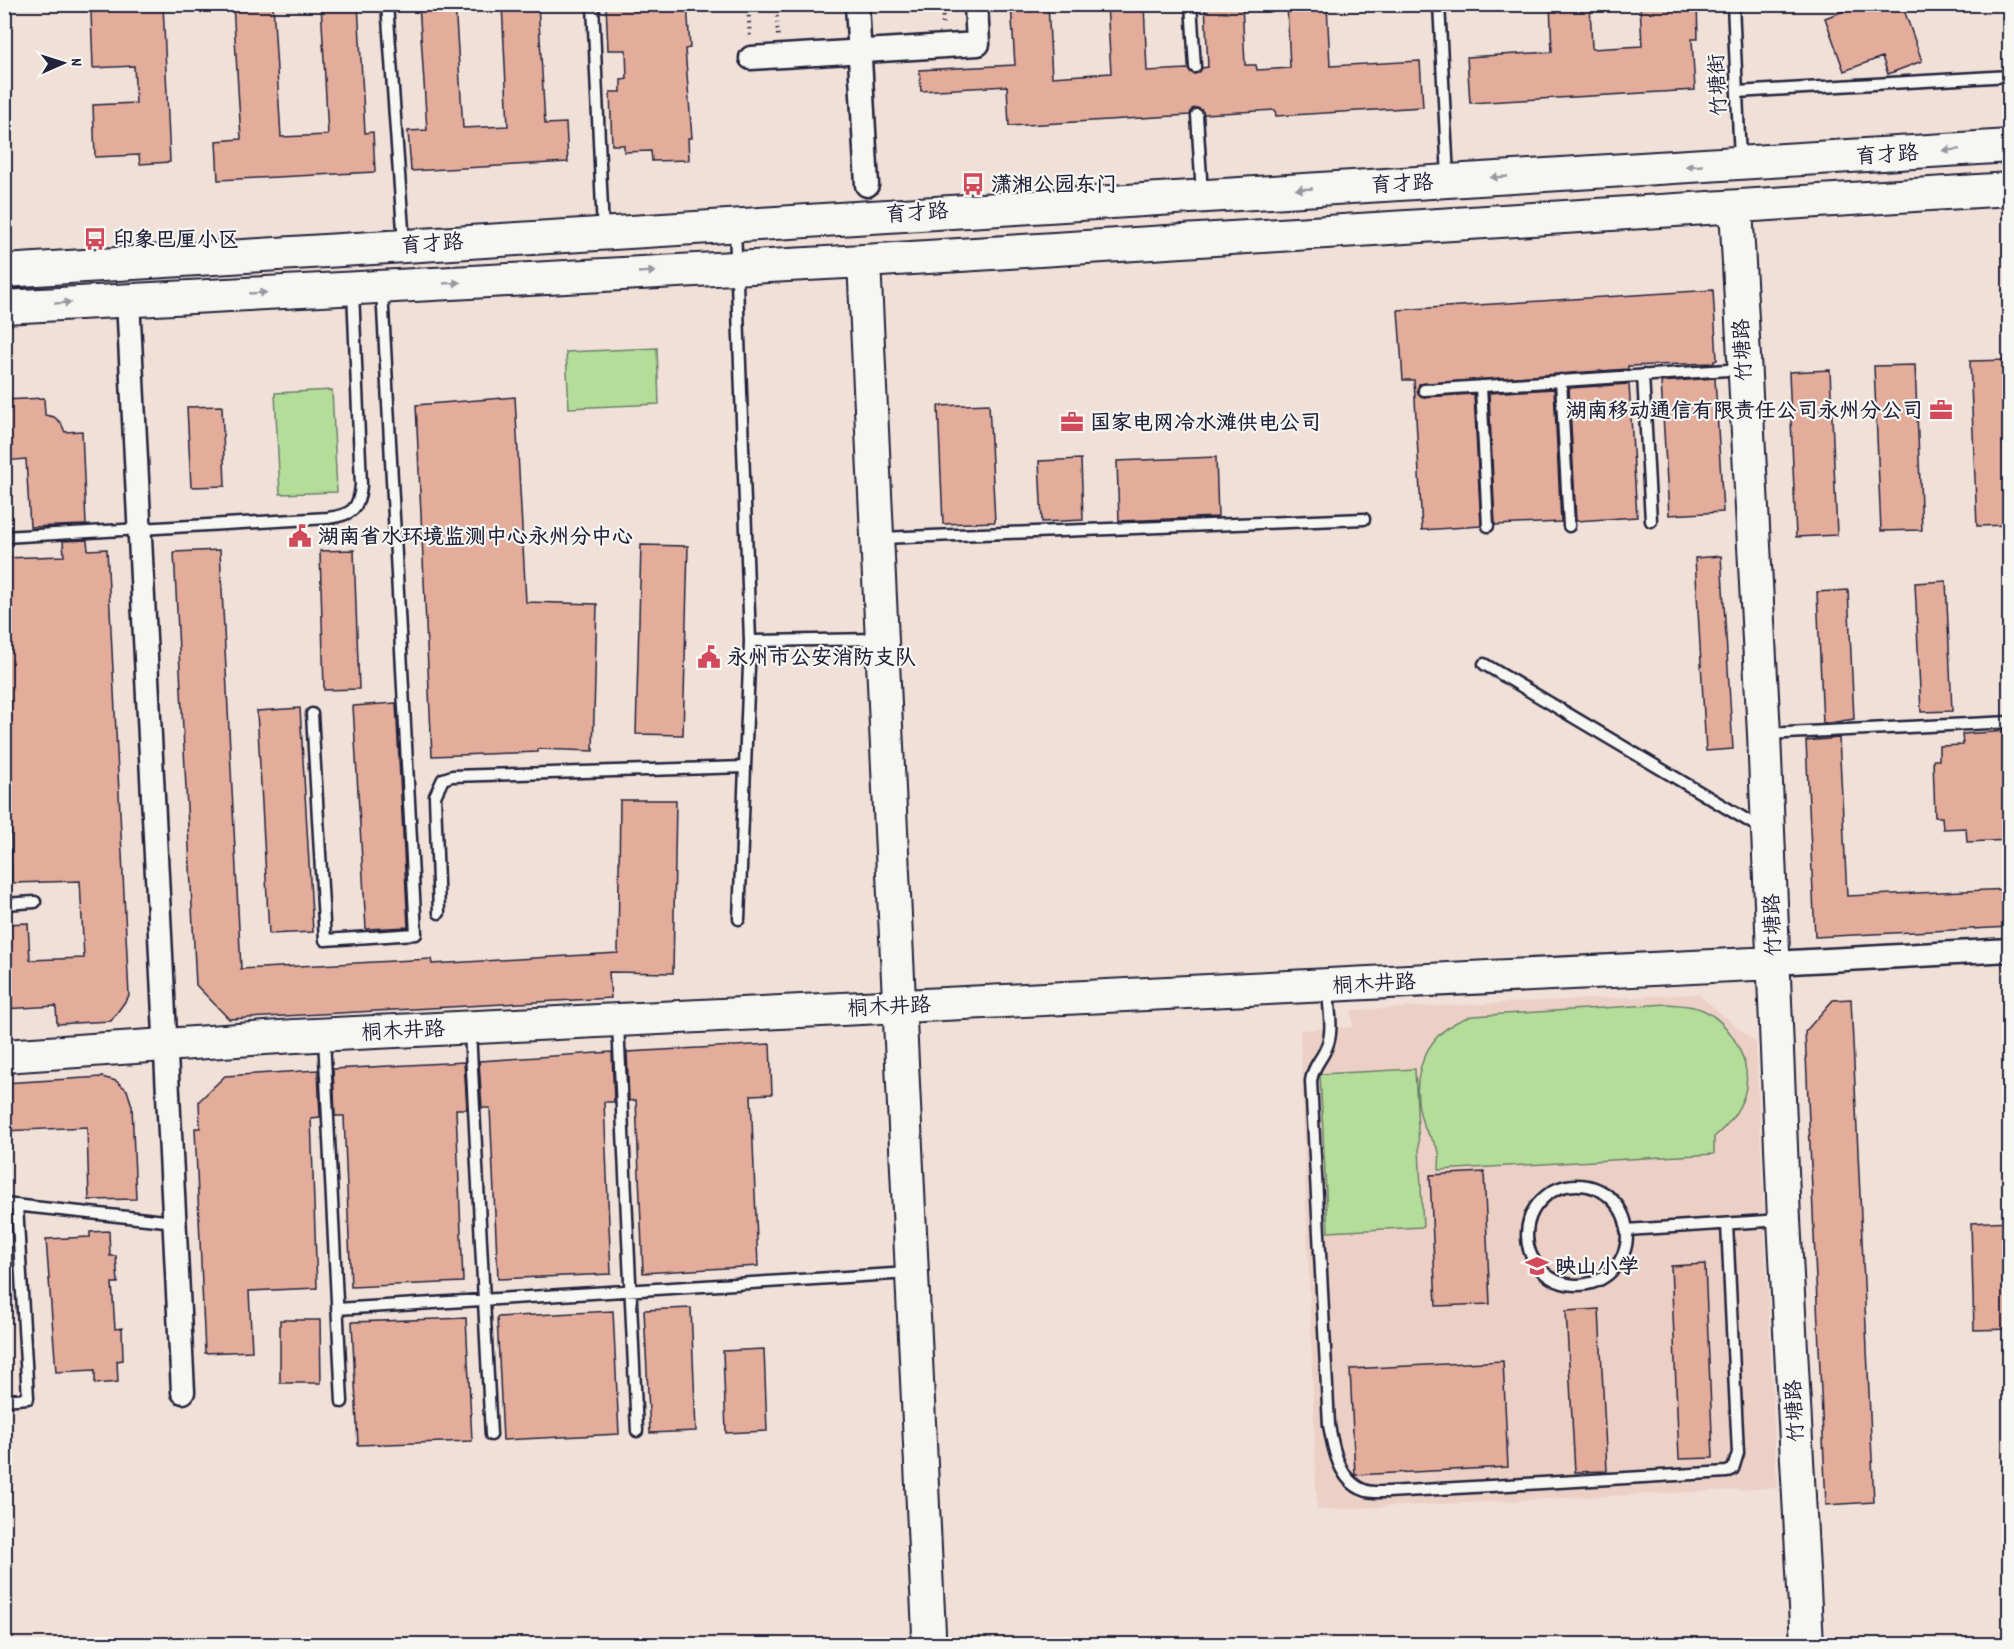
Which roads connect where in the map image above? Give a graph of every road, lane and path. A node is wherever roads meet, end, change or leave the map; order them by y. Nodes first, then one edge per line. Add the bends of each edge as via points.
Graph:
1 (387, 4) edge
2 (593, 4) edge
3 (748, 4) edge
4 (776, 4) edge
5 (857, 4) edge
6 (976, 4) edge
7 (1191, 4) edge
8 (1439, 4) edge
9 (1733, 4) edge
10 (860, 51) junction
11 (779, 57) junction
12 (752, 58) joint
13 (1195, 67) dead end
14 (2010, 76) edge
15 (1737, 92) junction
16 (1197, 115) dead end
17 (2010, 146) edge
18 (1740, 163) junction
19 (1449, 180) junction
20 (867, 185) dead end
21 (2010, 189) edge
22 (1202, 195) junction
23 (1736, 207) junction
24 (735, 223) junction
25 (603, 232) junction
26 (405, 245) junction
27 (864, 261) junction
28 (736, 268) junction
29 (4, 270) edge
30 (367, 287) junction
31 (128, 300) junction
32 (4, 306) edge
33 (1743, 369) junction
34 (1643, 375) junction
35 (1561, 380) junction
36 (1480, 386) junction
37 (1424, 390) dead end
38 (1364, 519) dead end
39 (1651, 521) dead end
40 (1488, 526) dead end
41 (1569, 526) dead end
42 (139, 528) junction
43 (4, 537) edge
44 (877, 538) junction
45 (882, 639) junction
46 (750, 641) junction
47 (1484, 664) dead end
48 (312, 714) dead end
49 (2010, 722) edge
50 (1764, 734) junction
51 (745, 766) junction
52 (1768, 832) junction
53 (35, 902) dead end
54 (4, 904) edge
55 (439, 913) dead end
56 (739, 919) dead end
57 (2010, 950) edge
58 (1773, 963) junction
59 (1328, 985) junction
60 (897, 1005) junction
61 (618, 1020) junction
62 (470, 1027) junction
63 (324, 1034) junction
64 (166, 1044) junction
65 (4, 1056) edge
66 (4, 1204) edge
67 (17, 1205) junction
68 (1784, 1220) junction
69 (175, 1222) junction
70 (1727, 1224) junction
71 (1626, 1230) junction
72 (913, 1273) junction
73 (631, 1292) junction
74 (484, 1300) junction
75 (337, 1309) junction
76 (183, 1392) dead end
77 (4, 1400) edge
78 (342, 1402) dead end
79 (637, 1431) dead end
80 (491, 1435) dead end
81 (929, 1641) edge
82 (1807, 1644) edge

1 - 26 lane
2 - 25 lane
3 - 12 path
4 - 11 path
5 - 10 street
6 - 10 street via 978,44
7 - 13 lane
8 - 19 lane
9 - 15 lane, 竹塘街
10 - 11 street
10 - 20 street
11 - 12 street
14 - 15 lane
15 - 18 lane, 竹塘街
16 - 22 lane
17 -> 18 street, 育才路
18 -> 19 street, 育才路
19 -> 22 street, 育才路
21 - 23 street, 育才路
22 - 24 street, 育才路
23 - 27 street, 育才路
23 - 33 street, 竹塘路
24 - 25 street, 育才路
24 - 28 lane
25 - 26 street, 育才路
26 - 29 street, 育才路
27 - 28 street, 育才路
27 - 44 street
30 -> 28 street, 育才路
28 - 46 lane
31 -> 30 street, 育才路
30 - 42 lane via 362,485 354,509 343,516 328,518
30 - 48 lane via 416,934 325,940
32 -> 31 street, 育才路
31 - 42 street
33 - 34 lane
33 - 50 street, 竹塘路
34 - 35 lane
34 - 39 lane
35 - 36 lane
35 - 41 lane
36 - 37 lane
36 - 40 lane
38 - 44 lane
42 - 43 lane
42 - 64 street
44 - 45 street
45 - 46 lane
45 - 60 street
46 - 51 lane
47 - 52 lane
49 - 50 lane
50 - 52 street, 竹塘路
51 - 55 lane via 443,779 435,796
51 - 56 lane
52 - 58 street, 竹塘路
53 - 54 lane
57 - 58 street
58 - 59 street, 桐木井路
58 - 68 street, 竹塘路
59 - 60 street, 桐木井路
59 - 70 lane via 1329,1038 1311,1081 1329,1425 1339,1464 1349,1481 1364,1491 1733,1470 1738,1453
60 - 61 street, 桐木井路
60 - 72 street
61 - 62 street, 桐木井路
61 - 73 lane
62 - 63 street, 桐木井路
62 - 74 lane
63 - 64 street, 桐木井路
63 - 75 lane
64 - 65 street, 桐木井路
64 - 69 street
66 - 67 lane
67 - 69 lane
67 - 77 lane via 28,1398
68 - 70 lane
68 - 82 street, 竹塘路
69 - 76 street
70 - 71 lane
71 - 71 lane via 1617,1205 1605,1193 1573,1184 1542,1197 1532,1211 1527,1244 1542,1272 1556,1281 1588,1284 1615,1267 1624,1253
72 - 73 lane
72 - 81 street
73 - 74 lane
73 - 79 lane
74 - 75 lane
74 - 80 lane
75 - 78 lane

